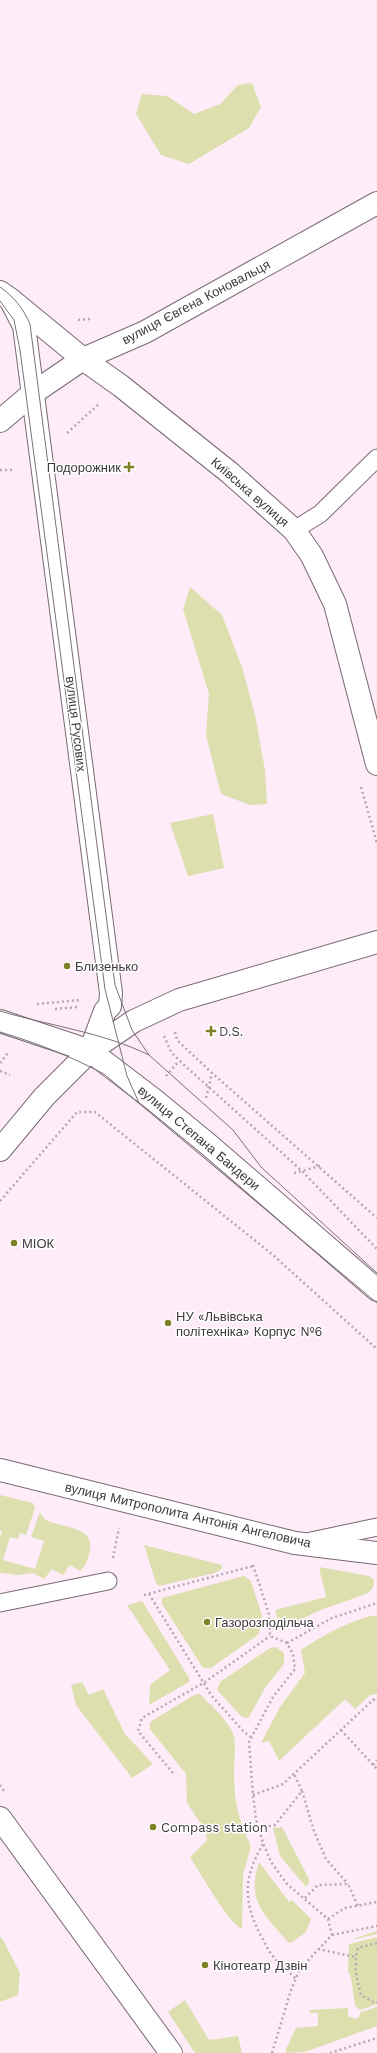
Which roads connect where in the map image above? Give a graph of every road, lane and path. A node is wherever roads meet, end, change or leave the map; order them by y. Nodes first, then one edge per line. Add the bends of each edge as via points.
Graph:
1 (377, 203) edge
2 (5, 296) edge
3 (83, 359) junction
4 (33, 393) junction
5 (104, 400) dead end
6 (0, 421) edge
7 (66, 434) dead end
8 (377, 458) edge
9 (294, 530) junction
10 (377, 764) edge
11 (361, 785) dead end
12 (377, 843) edge
13 (377, 942) edge
14 (84, 999) dead end
15 (36, 1004) dead end
16 (0, 1021) edge
17 (174, 1030) dead end
18 (163, 1033) dead end
19 (90, 1051) junction
20 (0, 1071) edge
21 (212, 1073) junction
22 (10, 1075) dead end
23 (208, 1088) junction
24 (206, 1098) dead end
25 (0, 1150) edge
26 (320, 1166) junction
27 (302, 1171) junction
28 (294, 1173) dead end
29 (0, 1201) edge
30 (377, 1218) edge
31 (377, 1249) edge
32 (377, 1290) edge
33 (377, 1349) edge
34 (0, 1470) edge
35 (377, 1527) edge
36 (302, 1543) junction
37 (377, 1553) edge
38 (253, 1560) dead end
39 (253, 1566) junction
40 (108, 1581) dead end
41 (149, 1594) junction
42 (144, 1595) dead end
43 (0, 1603) edge
44 (377, 1603) edge
45 (270, 1636) junction
46 (287, 1643) junction
47 (203, 1684) junction
48 (377, 1699) edge
49 (341, 1730) junction
50 (251, 1737) junction
51 (377, 1760) edge
52 (373, 1765) junction
53 (377, 1769) edge
54 (173, 1773) dead end
55 (294, 1774) junction
56 (302, 1791) junction
57 (253, 1795) junction
58 (0, 1818) edge
59 (259, 1828) junction
60 (263, 1843) junction
61 (348, 1884) junction
62 (304, 1898) junction
63 (377, 1902) edge
64 (358, 1906) junction
65 (328, 1919) junction
66 (377, 1926) edge
67 (332, 1935) junction
68 (377, 1943) edge
69 (318, 1949) junction
70 (355, 1957) junction
71 (296, 1979) junction
72 (377, 2002) edge
73 (377, 2038) edge
74 (171, 2053) edge
75 (272, 2053) edge
76 (330, 2053) edge

1 - 3 street, вулиця Євгена Коновальця via 146,332
2 - 3 street, Київська вулиця
2 - 4 street, Київська вулиця via 24,326
3 - 4 street, вулиця Євгена Коновальця
3 - 9 street, Київська вулиця via 230,473
4 - 6 street, вулиця Євгена Коновальця
4 - 19 street, вулиця Русових via 111,993 110,1006 105,1012
5 - 7 path
8 - 9 lane via 320,514
9 - 10 street, Київська вулиця via 312,556 335,604
11 - 12 path
13 - 19 street via 179,1000 134,1021
14 - 15 path
16 - 19 street, вулиця Степана Бандери
17 - 21 path via 177,1040
18 - 23 path via 171,1052
19 - 25 street via 44,1097
19 - 32 street, вулиця Степана Бандери via 209,1145
20 - 22 path
21 - 23 path
21 - 26 path
23 - 24 path
23 - 27 path
26 - 27 path
26 - 30 path
27 - 28 path
27 - 31 path
29 - 33 path via 77,1112 95,1112 273,1254
34 - 36 street, вулиця Митрополита Антонія Ангеловича
35 - 36 lane
36 - 37 street, вулиця Митрополита Антонія Ангеловича
38 - 39 path
39 - 41 path
39 - 45 path via 269,1614
40 - 43 lane
41 - 42 path
41 - 47 path
44 - 46 path via 332,1618
45 - 46 path
45 - 47 path
46 - 50 path via 293,1654 295,1669 273,1697
47 - 50 path
47 - 54 path via 142,1718 138,1731
48 - 49 path via 372,1700
49 - 52 path
49 - 55 path
50 - 57 path via 249,1742
51 - 52 path
52 - 53 path
55 - 56 path
55 - 57 path via 283,1784
56 - 59 path via 275,1825
56 - 61 path via 326,1859
57 - 59 path
58 - 74 street
59 - 60 path
60 - 62 path via 287,1884
60 - 71 path via 255,1857 248,1880 251,1917 272,1956
61 - 62 path via 318,1886
61 - 64 path
62 - 65 path
63 - 64 path
64 - 65 path via 345,1908
65 - 67 path
66 - 67 path
67 - 69 path
68 - 70 path via 358,1948
69 - 70 path
69 - 71 path via 300,1969
70 - 72 path via 355,1971 361,1995
71 - 75 path
73 - 76 path

